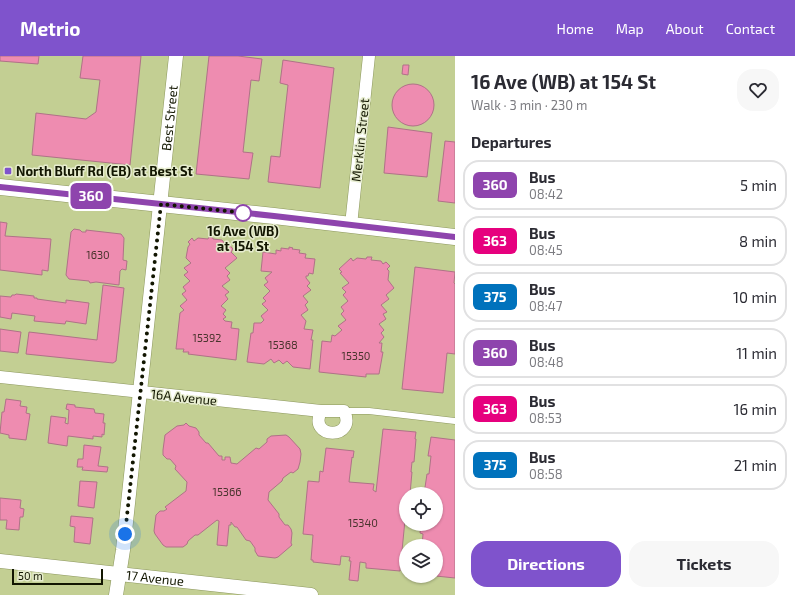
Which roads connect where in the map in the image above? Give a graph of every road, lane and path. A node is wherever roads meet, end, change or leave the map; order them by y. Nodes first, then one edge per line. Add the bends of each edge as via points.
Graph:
1 (176, 56) edge
2 (369, 56) edge
3 (0, 187) edge
4 (161, 204) junction
5 (351, 225) junction
6 (455, 238) edge
7 (0, 377) edge
8 (140, 392) junction
9 (321, 411) junction
10 (344, 411) junction
11 (455, 421) edge
12 (0, 561) edge
13 (119, 574) junction
14 (116, 595) edge
15 (311, 595) edge

1 - 4 street, Best Street
2 - 5 street, Merklin Street
3 - 4 main road
4 - 5 main road
4 - 8 street, Best Street
5 - 6 main road
7 - 8 street, 16A Avenue
8 - 9 street, 16A Avenue
8 - 13 street, Best Street
9 - 10 street, 16A Avenue
9 - 10 street via 318,417 320,426 332,434 344,428 347,420
10 - 11 lane via 369,411
12 - 13 street, 17 Avenue
13 - 14 street, Best Street
13 - 15 street, 17 Avenue

